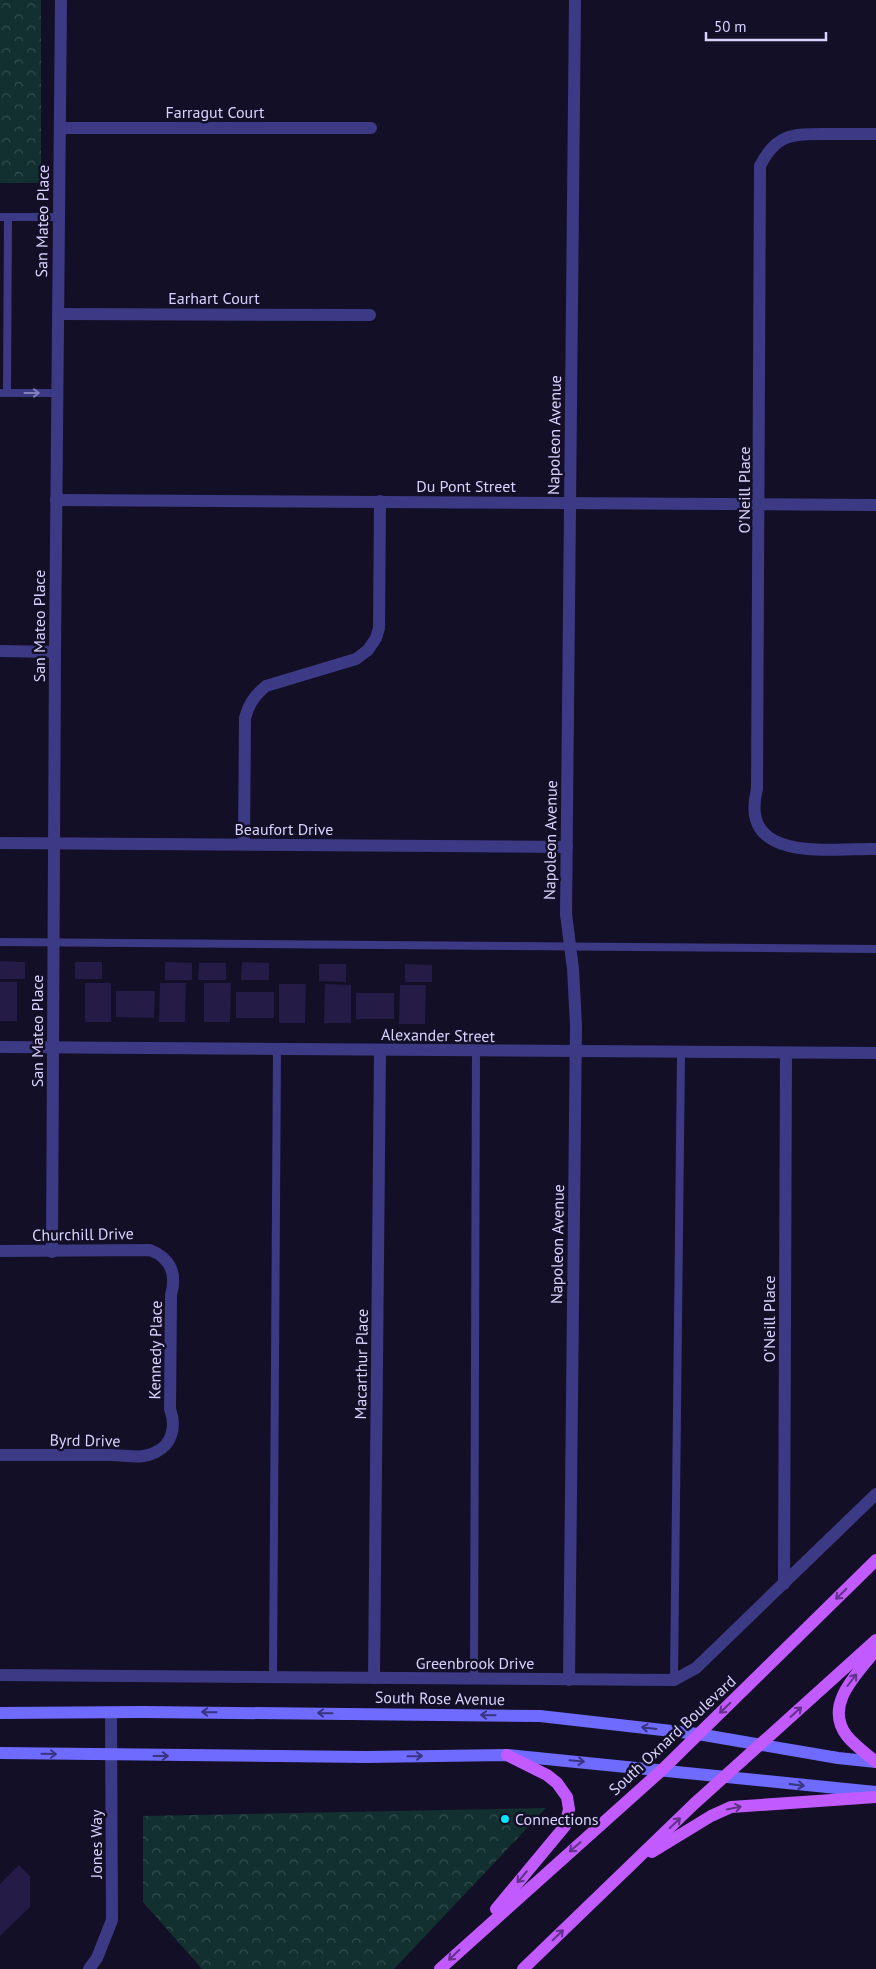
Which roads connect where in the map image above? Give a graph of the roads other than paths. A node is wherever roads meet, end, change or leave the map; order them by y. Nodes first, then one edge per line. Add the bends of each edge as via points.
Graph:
1 (61, 0) edge
2 (574, 0) edge
3 (60, 128) junction
4 (371, 128) dead end
5 (876, 134) edge
6 (4, 217) edge
7 (58, 217) junction
8 (58, 314) junction
9 (370, 315) dead end
10 (3, 393) edge
11 (57, 393) junction
12 (56, 500) junction
13 (380, 501) junction
14 (570, 503) junction
15 (760, 504) junction
16 (876, 505) edge
17 (0, 651) edge
18 (55, 652) junction
19 (0, 843) edge
20 (55, 844) junction
21 (244, 844) junction
22 (567, 847) junction
23 (876, 849) edge
24 (0, 942) edge
25 (54, 943) junction
26 (571, 948) junction
27 (876, 949) edge
28 (0, 1047) edge
29 (53, 1048) junction
30 (277, 1049) junction
31 (380, 1050) junction
32 (476, 1052) junction
33 (575, 1052) junction
34 (681, 1052) junction
35 (786, 1053) junction
36 (876, 1053) edge
37 (0, 1251) edge
38 (52, 1252) junction
39 (164, 1257) joint
40 (166, 1446) joint
41 (0, 1455) edge
42 (876, 1494) edge
43 (876, 1560) edge
44 (784, 1584) junction
45 (876, 1640) edge
46 (876, 1650) edge
47 (0, 1675) edge
48 (273, 1678) junction
49 (374, 1678) junction
50 (474, 1680) junction
51 (570, 1680) junction
52 (674, 1680) junction
53 (0, 1713) edge
54 (111, 1713) junction
55 (698, 1734) junction
56 (760, 1745) junction
57 (0, 1753) edge
58 (507, 1754) junction
59 (112, 1755) junction
60 (876, 1762) edge
61 (662, 1770) junction
62 (726, 1776) junction
63 (876, 1792) edge
64 (876, 1797) edge
65 (631, 1866) junction
66 (468, 1942) junction
67 (89, 1969) edge
68 (440, 1969) edge
69 (523, 1969) edge

1 - 3 street, San Mateo Place
2 - 14 street, Napoleon Avenue
3 - 4 street, Farragut Court
3 - 7 street, San Mateo Place
5 - 15 street, O'Neill Place via 796,133 773,146 760,166
6 - 7 lane
6 - 10 lane
7 - 8 street, San Mateo Place
8 - 9 street, Earhart Court
8 - 11 street, San Mateo Place
10 -> 11 lane
11 - 12 street, San Mateo Place
12 - 13 street, Du Pont Street
12 - 18 street, San Mateo Place
13 - 14 street, Du Pont Street
13 - 21 street via 380,613 376,638 356,659 266,686 249,704 244,718
14 - 15 street, Du Pont Street
14 - 22 street, Napoleon Avenue
15 - 16 street, Du Pont Street
15 - 23 street, O'Neill Place via 756,818 766,837 782,846 796,849
17 - 18 street
18 - 20 street, San Mateo Place
19 - 20 street, Beaufort Drive
20 - 21 street, Beaufort Drive
20 - 25 street, San Mateo Place
21 - 22 street, Beaufort Drive
22 - 26 street, Napoleon Avenue via 566,914
24 - 25 lane
25 - 26 lane
25 - 29 street, San Mateo Place
26 - 27 lane
26 - 33 street, Napoleon Avenue
28 - 29 street, Alexander Street
29 - 30 street, Alexander Street
29 - 38 street, San Mateo Place
30 - 31 street, Alexander Street
30 - 48 lane
31 - 32 street, Alexander Street
31 - 49 street, Macarthur Place
32 - 33 street, Alexander Street
32 - 50 lane
33 - 34 street, Alexander Street
33 - 51 street, Napoleon Avenue
34 - 35 street, Alexander Street
34 - 52 lane
35 - 36 street, Alexander Street
35 - 44 street, O'Neill Place
37 - 38 street, Churchill Drive
38 - 39 street, Churchill Drive via 136,1248
39 - 40 street, Kennedy Place via 172,1269 174,1284 171,1295 170,1400 173,1425
40 - 41 street, Byrd Drive via 141,1457
42 - 44 street, Greenbrook Drive
43 -> 55 main road, South Oxnard Boulevard
44 - 52 street, Greenbrook Drive via 696,1668
56 -> 45 main road
60 -> 46 main road via 848,1738 838,1716 842,1695
47 - 48 street, Greenbrook Drive
48 - 49 street, Greenbrook Drive
49 - 50 street, Greenbrook Drive
50 - 51 street, Greenbrook Drive
51 - 52 street, Greenbrook Drive
53 - 54 main road, South Rose Avenue
55 -> 54 main road, South Rose Avenue via 540,1716
54 - 59 street, Jones Way
55 - 56 main road, South Rose Avenue
55 - 61 main road, South Oxnard Boulevard
56 - 60 main road, South Rose Avenue
56 - 62 main road
57 -> 59 main road
59 -> 58 main road via 366,1757
58 -> 61 main road
58 -> 66 main road via 557,1783 567,1797 569,1809 565,1826
59 - 67 street, Jones Way via 112,1920 97,1958
61 - 62 main road
61 -> 66 main road, South Oxnard Boulevard
62 -> 63 main road
65 -> 62 main road
65 -> 64 main road via 731,1807
69 -> 65 main road
66 -> 68 main road, South Oxnard Boulevard

